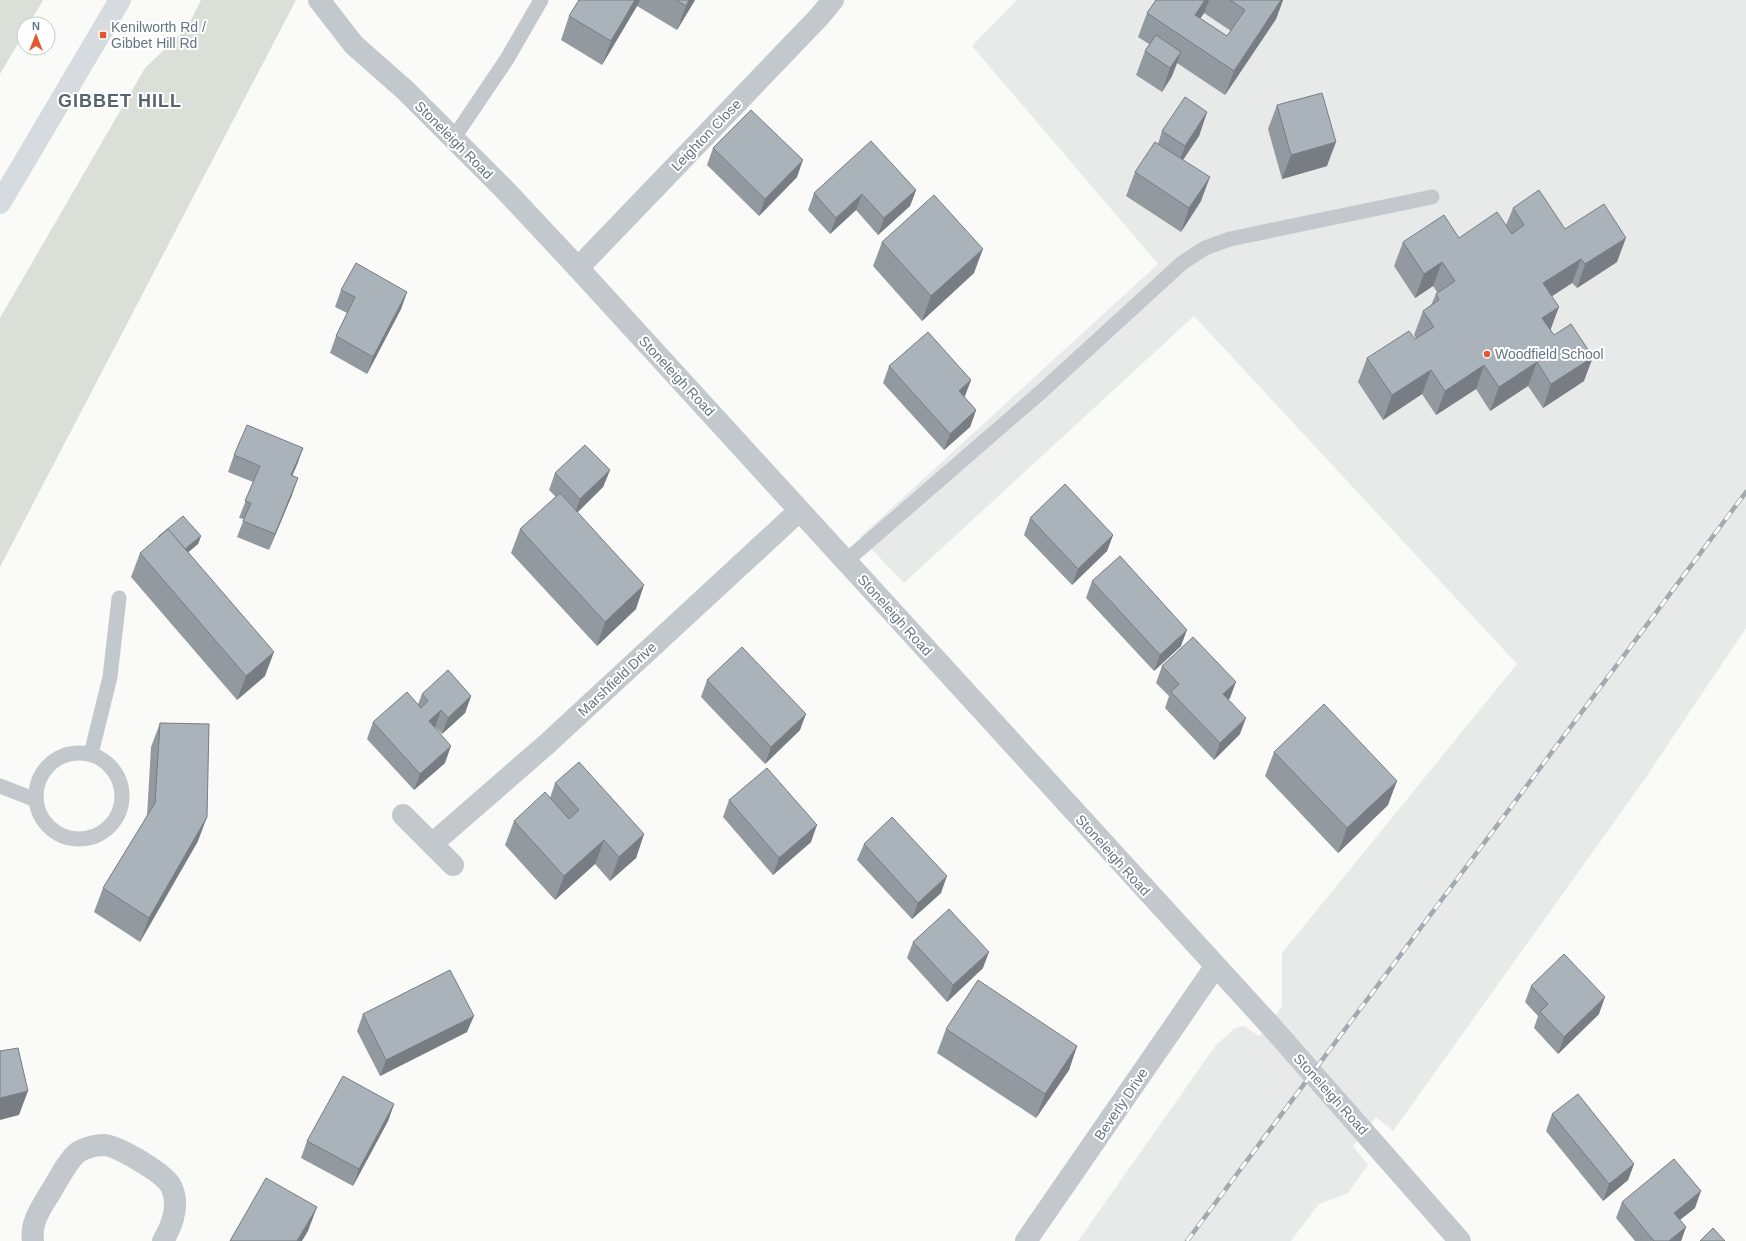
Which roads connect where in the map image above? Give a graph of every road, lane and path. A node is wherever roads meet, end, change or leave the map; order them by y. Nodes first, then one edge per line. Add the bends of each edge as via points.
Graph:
1 (120, 0) edge
2 (319, 0) edge
3 (541, 0) edge
4 (833, 0) edge
5 (453, 139) junction
6 (1432, 197) dead end
7 (0, 203) edge
8 (578, 268) junction
9 (799, 510) junction
10 (846, 561) junction
11 (119, 598) dead end
12 (91, 754) junction
13 (0, 786) edge
14 (36, 800) junction
15 (403, 815) dead end
16 (432, 844) junction
17 (453, 865) dead end
18 (1215, 967) junction
19 (33, 1241) edge
20 (163, 1241) edge
21 (1026, 1241) edge
22 (1460, 1241) edge

1 - 7 main road
2 - 5 street, Stoneleigh Road via 354,45
3 - 5 lane via 507,59
4 - 8 street, Leighton Close
5 - 8 street, Stoneleigh Road
6 - 10 lane via 1230,239 1205,248 1182,263 1041,392
8 - 9 street, Stoneleigh Road
9 - 10 street, Stoneleigh Road
9 - 16 street, Marshfield Drive via 548,744
10 - 18 street, Stoneleigh Road
11 - 12 lane via 110,677
12 - 14 lane via 77,752 63,755 51,763 42,773 37,786
12 - 14 lane via 103,759 114,769 121,782 121,811 114,824 89,839 74,840 48,827 39,814
13 - 14 lane
15 - 16 street
16 - 17 street
18 - 21 street, Beverly Drive
18 - 22 street, Stoneleigh Road via 1269,1024
19 - 20 street via 37,1217 70,1161 78,1152 91,1146 104,1145 118,1149 163,1175 171,1186 175,1212 172,1226

